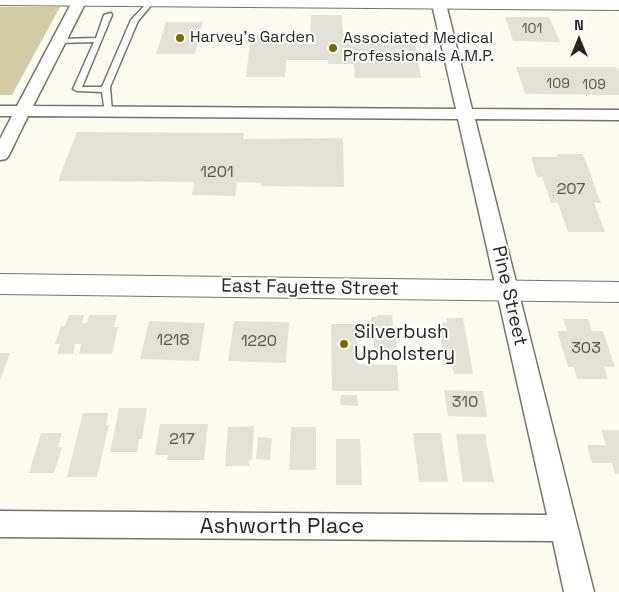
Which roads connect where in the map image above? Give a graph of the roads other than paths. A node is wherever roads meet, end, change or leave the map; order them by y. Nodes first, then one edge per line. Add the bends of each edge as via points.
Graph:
1 (0, 0) edge
2 (80, 0) edge
3 (151, 2) junction
4 (439, 2) edge
5 (619, 6) edge
6 (108, 15) dead end
7 (99, 40) junction
8 (58, 41) junction
9 (106, 90) junction
10 (0, 111) edge
11 (22, 111) junction
12 (108, 112) junction
13 (466, 114) junction
14 (619, 116) edge
15 (0, 155) edge
16 (0, 284) edge
17 (508, 291) junction
18 (619, 292) edge
19 (0, 524) edge
20 (565, 528) junction
21 (579, 592) edge

1 - 2 street
2 - 3 street
2 - 8 street
3 - 4 street
3 - 9 lane via 135,20
4 - 5 street
4 - 13 street, Pine Street
6 - 7 lane
7 - 8 lane
7 - 9 lane via 77,89
8 - 11 street
9 - 12 lane
10 - 11 street
11 - 12 street
11 - 15 street
12 - 13 street
13 - 14 street
13 - 17 street, Pine Street
16 - 17 street, East Fayette Street
17 - 18 street, East Fayette Street
17 - 20 street, Pine Street
19 - 20 street, Ashworth Place
20 - 21 street, Pine Street

